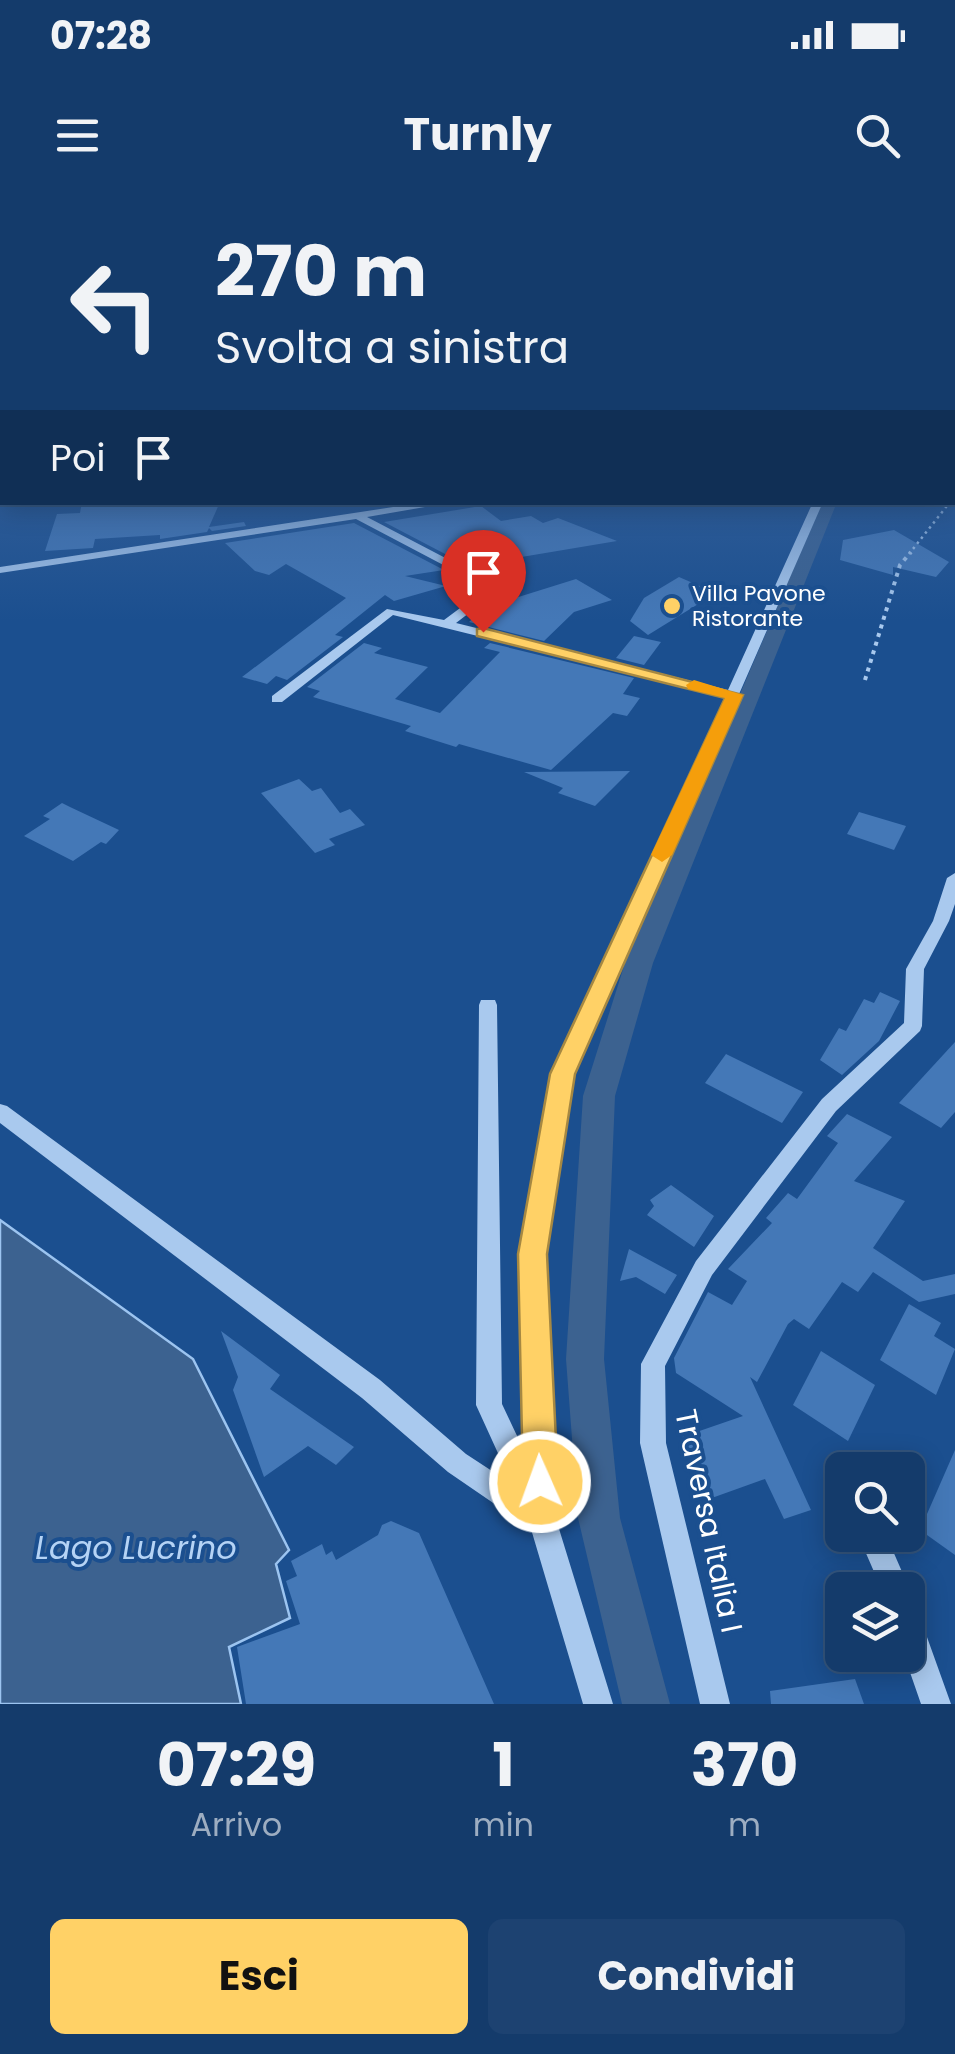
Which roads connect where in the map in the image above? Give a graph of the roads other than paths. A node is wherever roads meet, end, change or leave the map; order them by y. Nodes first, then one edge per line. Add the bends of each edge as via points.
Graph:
1 (432, 505) edge
2 (817, 505) edge
3 (359, 517) junction
4 (0, 570) edge
5 (447, 624) junction
6 (734, 695) junction
7 (277, 698) dead end
8 (955, 878) edge
9 (488, 1005) dead end
10 (0, 1112) edge
11 (542, 1519) junction
12 (925, 1672) edge
13 (598, 1704) edge
14 (715, 1704) edge
15 (936, 1704) edge

1 - 3 street
2 - 6 street
3 - 4 street
3 - 5 street via 495,588
5 - 6 street
5 - 7 street via 391,610
6 - 11 street via 563,1074 532,1254
8 - 14 street, Traversa Italia I via 915,969 914,1026 829,1106 704,1268 653,1364 653,1443
9 - 11 street via 490,1405
10 - 11 street via 371,1388 457,1463
11 - 13 street
12 - 15 street

